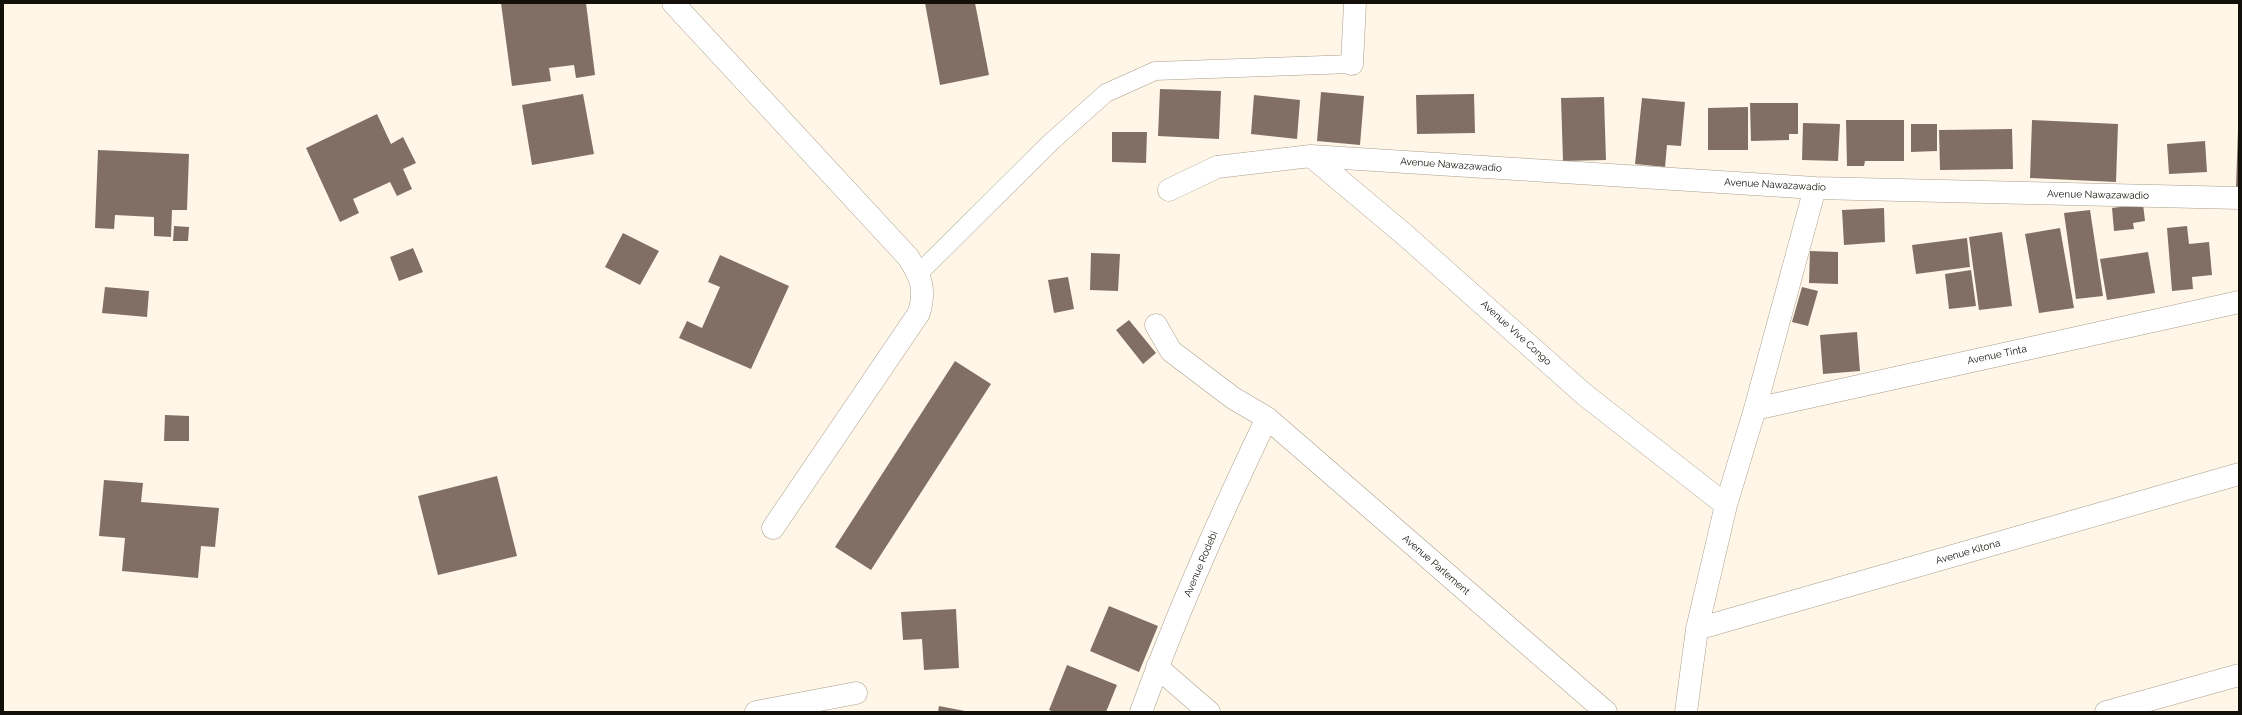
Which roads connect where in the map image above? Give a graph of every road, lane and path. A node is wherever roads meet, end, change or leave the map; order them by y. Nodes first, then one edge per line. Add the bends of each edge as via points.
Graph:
1 (673, 3) edge
2 (1355, 3) edge
3 (1352, 64) joint
4 (1311, 156) junction
5 (1815, 188) junction
6 (1169, 190) dead end
7 (2239, 198) edge
8 (918, 273) junction
9 (2239, 302) edge
10 (1156, 325) dead end
11 (1755, 409) junction
12 (1267, 418) junction
13 (2239, 474) edge
14 (1726, 505) junction
15 (773, 528) dead end
16 (1697, 629) junction
17 (1157, 667) junction
18 (2239, 675) edge
19 (856, 693) dead end
20 (756, 712) edge
21 (1141, 712) edge
22 (1209, 712) edge
23 (1606, 712) edge
24 (1686, 712) edge
25 (2106, 712) edge

1 - 8 street via 908,257
2 - 3 street
3 - 8 lane via 1155,71 1106,93 1051,142
4 - 5 street, Avenue Nawazawadio
4 - 6 street, Avenue Nawazawadio via 1217,168
4 - 14 street, Avenue Vive Congo via 1405,235 1585,395
5 - 7 street, Avenue Nawazawadio
5 - 11 street
8 - 15 street via 924,297 919,313
9 - 11 street, Avenue Tinta
10 - 12 street, Avenue Parlement via 1171,351 1233,398
11 - 14 street
12 - 17 street, Avenue Rodebi via 1229,497
12 - 23 street, Avenue Parlement
13 - 16 street, Avenue Kitona
14 - 16 street
16 - 24 street
17 - 21 street, Avenue Rodebi
17 - 22 street
18 - 25 street
19 - 20 street

